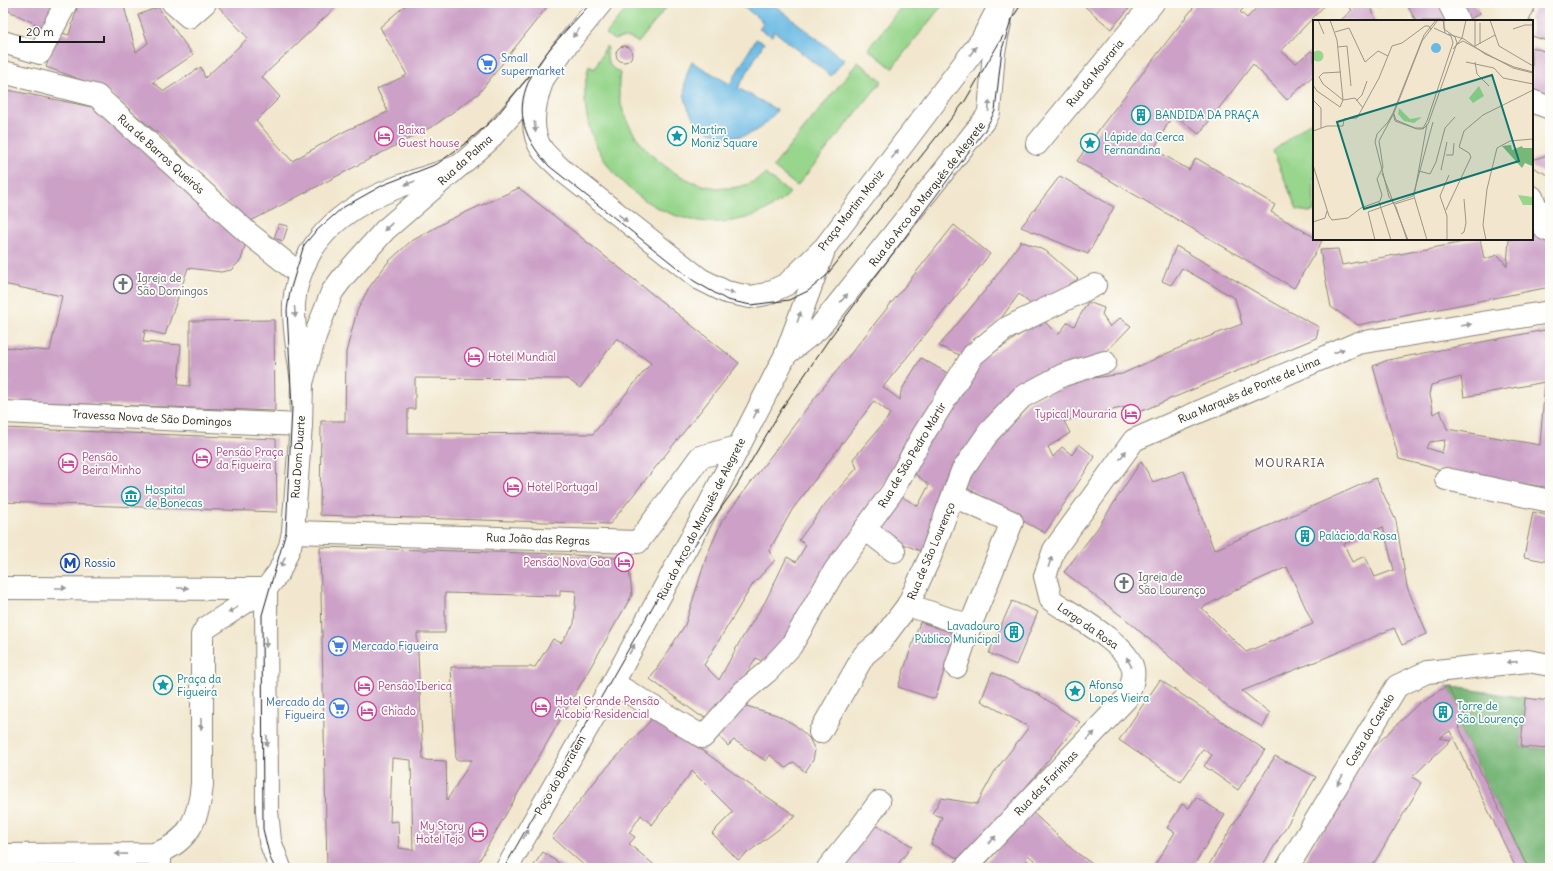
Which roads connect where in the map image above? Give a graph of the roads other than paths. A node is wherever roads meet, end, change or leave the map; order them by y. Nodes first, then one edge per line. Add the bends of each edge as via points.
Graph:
1 (66, 3) edge
2 (173, 3) edge
3 (204, 3) edge
4 (601, 3) edge
5 (1001, 3) edge
6 (1004, 3) edge
7 (1153, 3) edge
8 (1449, 3) edge
9 (1458, 20) edge
10 (3, 42) edge
11 (3, 72) edge
12 (545, 76) junction
13 (1533, 101) edge
14 (1550, 108) edge
15 (1037, 144) dead end
16 (460, 165) junction
17 (1533, 199) edge
18 (1550, 231) edge
19 (825, 247) junction
20 (300, 274) junction
21 (1095, 285) dead end
22 (324, 310) joint
23 (1550, 312) edge
24 (786, 354) junction
25 (1105, 362) dead end
26 (302, 383) junction
27 (3, 412) edge
28 (301, 426) junction
29 (738, 447) junction
30 (1446, 479) dead end
31 (953, 496) junction
32 (1550, 501) edge
33 (865, 529) junction
34 (293, 532) junction
35 (894, 551) dead end
36 (3, 588) edge
37 (266, 589) junction
38 (1051, 600) joint
39 (908, 605) junction
40 (970, 626) junction
41 (1550, 665) edge
42 (956, 667) dead end
43 (613, 683) junction
44 (1126, 699) joint
45 (820, 732) dead end
46 (874, 809) dead end
47 (3, 855) edge
48 (160, 860) edge
49 (280, 868) edge
50 (507, 868) edge
51 (828, 868) edge
52 (965, 868) edge
53 (1287, 868) edge

1 - 10 street via 40,53
2 - 3 street via 189,17
4 -> 12 street, Rua da Palma
19 -> 5 street, Praça Martim Moniz via 981,41
24 -> 6 street, Rua do Arco do Marquês de Alegrete via 824,322 986,118 989,112 994,52
7 - 15 street, Rua da Mouraria
8 - 9 street
11 - 20 street, Rua de Barros Queirós via 96,96 248,233
12 - 16 street, Rua da Palma via 487,142
12 -> 19 street, Praça Martim Moniz via 536,100 534,117 536,134 542,150 563,171 700,279 726,292 750,297 766,294 787,284
13 - 14 street
16 -> 20 street, Rua Dom Duarte via 377,195 340,217 317,242
16 -> 22 street, Rua da Palma via 385,230 344,276 332,292
17 - 18 street via 1545,229
24 -> 19 street, Rua do Arco do Marquês de Alegrete
20 -> 26 street, Rua Dom Duarte via 294,305
21 - 33 street, Rua de São Pedro Mártir via 1005,329 973,356 923,435 892,492
22 - 26 street, Rua Dom Duarte
38 -> 23 street, Rua Marquês de Ponte de Lima via 1045,576 1054,550 1134,440 1358,343
29 -> 24 street, Rua do Arco do Marquês de Alegrete
25 - 31 street, Rua de São Lourenço via 1063,375 1022,397 984,438 962,471
26 - 28 street, Rua Dom Duarte
27 - 28 street, Travessa Nova de São Domingos
28 - 34 street, Rua Dom Duarte
29 - 34 street, Rua João das Regras via 700,457 638,542
43 -> 29 street, Rua do Arco do Marquês de Alegrete via 663,593
30 - 32 street
31 - 39 street, Rua de São Lourenço via 930,557
31 - 40 street via 1012,522
33 - 35 street
33 - 43 street, Rua de São Pedro Mártir via 835,570 791,646 768,671 743,692 703,737
34 -> 37 street via 281,567
36 -> 37 street
37 -> 48 street via 203,631 201,796 192,827
37 -> 49 street via 267,811 270,841
44 -> 38 street, Largo da Rosa via 1132,682 1133,668 1126,654 1115,643
39 - 40 street
39 - 45 street, Rua de São Lourenço via 881,640 864,655
40 - 42 street
41 -> 53 street, Costa do Castelo via 1528,660 1428,672 1397,686
50 -> 43 street, Poço do Borratem
52 -> 44 street, Rua das Farinhas
46 - 51 street
48 -> 47 street via 148,855

